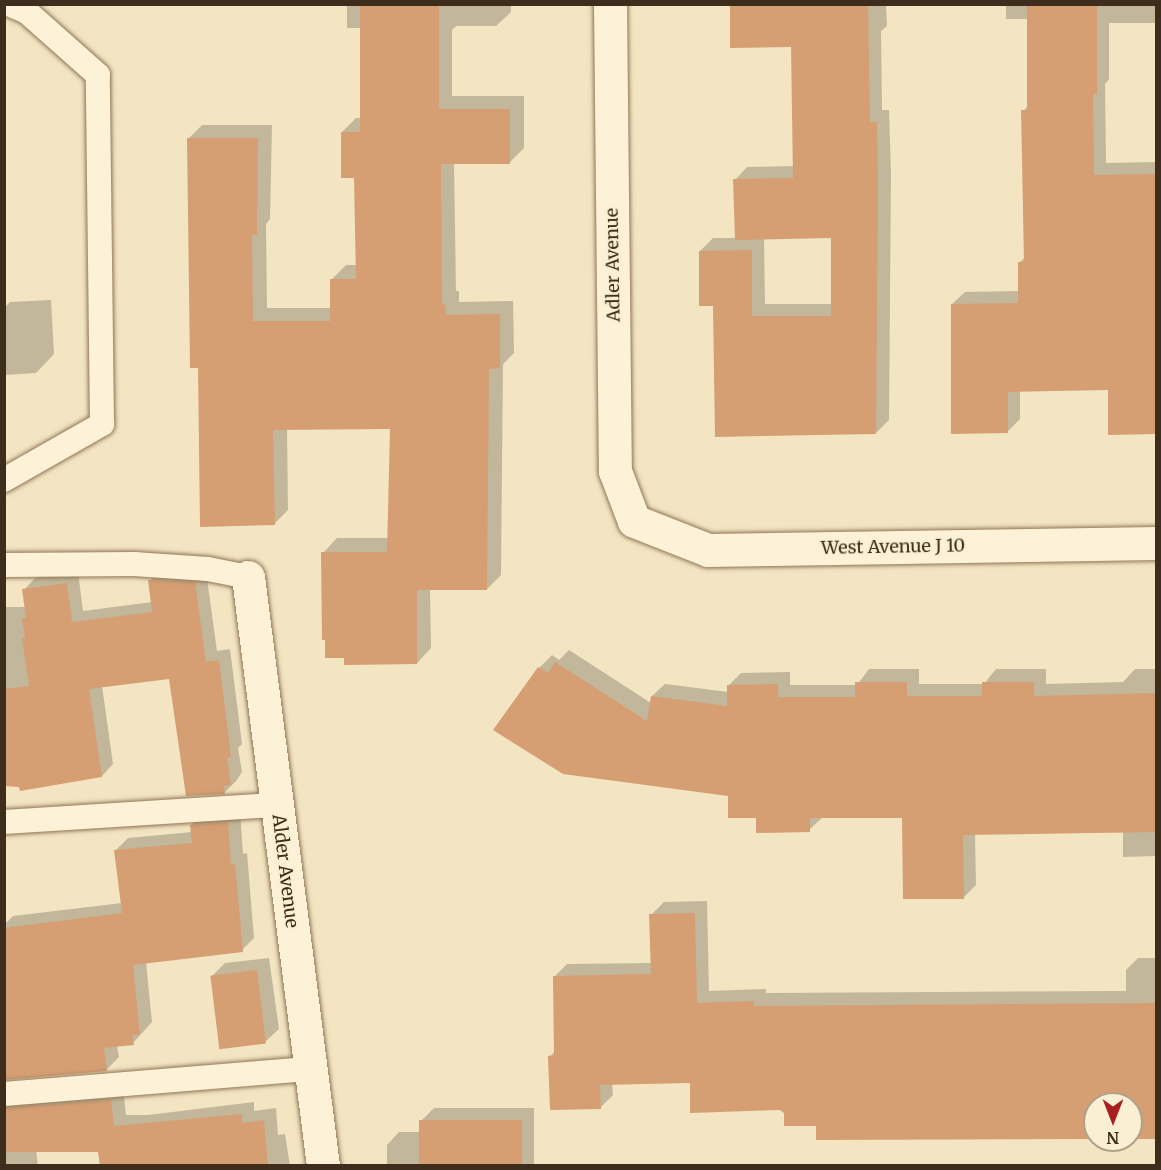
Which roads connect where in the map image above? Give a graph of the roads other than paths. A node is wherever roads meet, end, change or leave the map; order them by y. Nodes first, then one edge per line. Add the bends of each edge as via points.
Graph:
1 (8, 4) edge
2 (610, 4) edge
3 (4, 480) edge
4 (634, 521) joint
5 (1156, 543) edge
6 (4, 565) edge
7 (248, 577) joint
8 (277, 804) junction
9 (4, 822) edge
10 (311, 1070) junction
11 (4, 1095) edge
12 (323, 1166) edge

1 - 3 lane via 27,12 98,75 102,424
2 - 4 street, Adler Avenue via 615,471
4 - 5 street, West Avenue J 10 via 708,550
6 - 7 lane via 134,564 208,569
7 - 8 street, Alder Avenue
8 - 9 lane
8 - 10 street, Alder Avenue
10 - 11 lane
10 - 12 street, Alder Avenue

